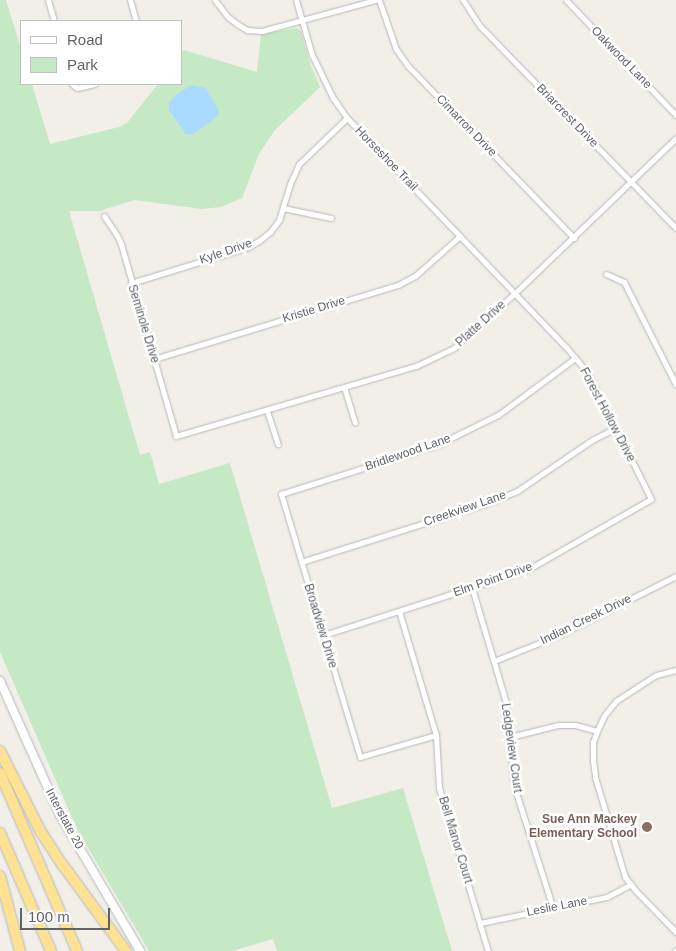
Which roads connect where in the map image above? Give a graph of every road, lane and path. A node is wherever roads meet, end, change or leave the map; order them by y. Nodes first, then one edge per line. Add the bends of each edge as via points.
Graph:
1 (48, 0) edge
2 (130, 0) edge
3 (215, 0) edge
4 (296, 0) edge
5 (375, 0) edge
6 (379, 0) edge
7 (463, 0) edge
8 (566, 0) edge
9 (54, 20) edge
10 (136, 20) edge
11 (302, 22) junction
12 (73, 85) edge
13 (90, 85) edge
14 (676, 115) edge
15 (347, 118) junction
16 (676, 138) edge
17 (630, 183) junction
18 (283, 208) junction
19 (104, 216) dead end
20 (331, 218) dead end
21 (676, 228) edge
22 (460, 236) junction
23 (574, 238) junction
24 (606, 274) dead end
25 (131, 283) junction
26 (515, 293) junction
27 (575, 358) junction
28 (154, 359) junction
29 (676, 385) edge
30 (344, 387) junction
31 (267, 411) junction
32 (355, 422) dead end
33 (616, 428) junction
34 (176, 436) joint
35 (278, 444) dead end
36 (281, 494) joint
37 (651, 499) joint
38 (301, 562) junction
39 (676, 576) edge
40 (472, 588) junction
41 (399, 612) junction
42 (323, 635) junction
43 (494, 662) junction
44 (676, 670) edge
45 (0, 680) edge
46 (597, 731) junction
47 (436, 735) junction
48 (510, 736) junction
49 (0, 751) edge
50 (0, 773) edge
51 (0, 834) edge
52 (0, 876) edge
53 (631, 884) junction
54 (553, 908) junction
55 (480, 922) junction
56 (676, 932) edge
57 (20, 951) edge
58 (51, 951) edge
59 (77, 951) edge
60 (126, 951) edge
61 (140, 951) edge
62 (488, 951) edge

1 - 9 street
2 - 10 street
3 - 11 street via 228,17 246,30 272,30
4 - 11 street, Horseshoe Trail
5 - 11 street
6 - 23 street, Cimarron Drive via 396,49 408,66
7 - 17 street, Briarcrest Drive via 480,26
8 - 14 street, Oakwood Lane
11 - 15 street, Horseshoe Trail via 319,74
12 - 13 street via 77,88
15 - 18 street, Kyle Drive via 299,164
15 - 22 street, Horseshoe Trail
16 - 17 street, Platte Drive
17 - 21 street, Briarcrest Drive
17 - 23 street, Platte Drive
18 - 20 street
18 - 25 street, Kyle Drive via 270,232 248,247
19 - 25 street, Seminole Drive via 118,235
22 - 26 street, Horseshoe Trail
22 - 28 street, Kristie Drive via 415,276 398,285
23 - 26 street, Platte Drive
24 - 29 street via 624,282
25 - 28 street, Seminole Drive
26 - 27 street, Forest Hollow Drive
26 - 30 street, Platte Drive via 454,348 416,366
27 - 33 street, Forest Hollow Drive via 588,374
27 - 36 street, Bridlewood Lane via 498,415 440,444
28 - 34 street, Seminole Drive
30 - 31 street, Platte Drive
30 - 32 street
31 - 34 street, Platte Drive
31 - 35 street
33 - 37 street, Forest Hollow Drive
33 - 38 street, Creekview Lane via 592,440 517,491
36 - 38 street, Broadview Drive
37 - 40 street, Elm Point Drive via 529,569
38 - 42 street, Broadview Drive
39 - 43 street, Indian Creek Drive via 559,635
40 - 41 street, Elm Point Drive
40 - 43 street, Ledgeview Court
41 - 42 street, Elm Point Drive
41 - 47 street, Bell Manor Court
42 - 47 street, Broadview Drive via 360,757
43 - 48 street, Ledgeview Court via 506,703
44 - 46 street via 656,675 616,701
45 - 61 main road, Interstate 20 via 60,815
46 - 48 street via 575,725 558,725
46 - 53 street via 593,751 596,777 619,860
47 - 55 street, Bell Manor Court via 439,788
48 - 54 street, Ledgeview Court via 514,786
49 - 60 highway via 51,848
50 - 59 highway
51 - 58 highway
52 - 57 highway
53 - 54 street, Leslie Lane via 606,897
53 - 56 street
54 - 55 street, Leslie Lane
55 - 62 street, Bell Manor Court

